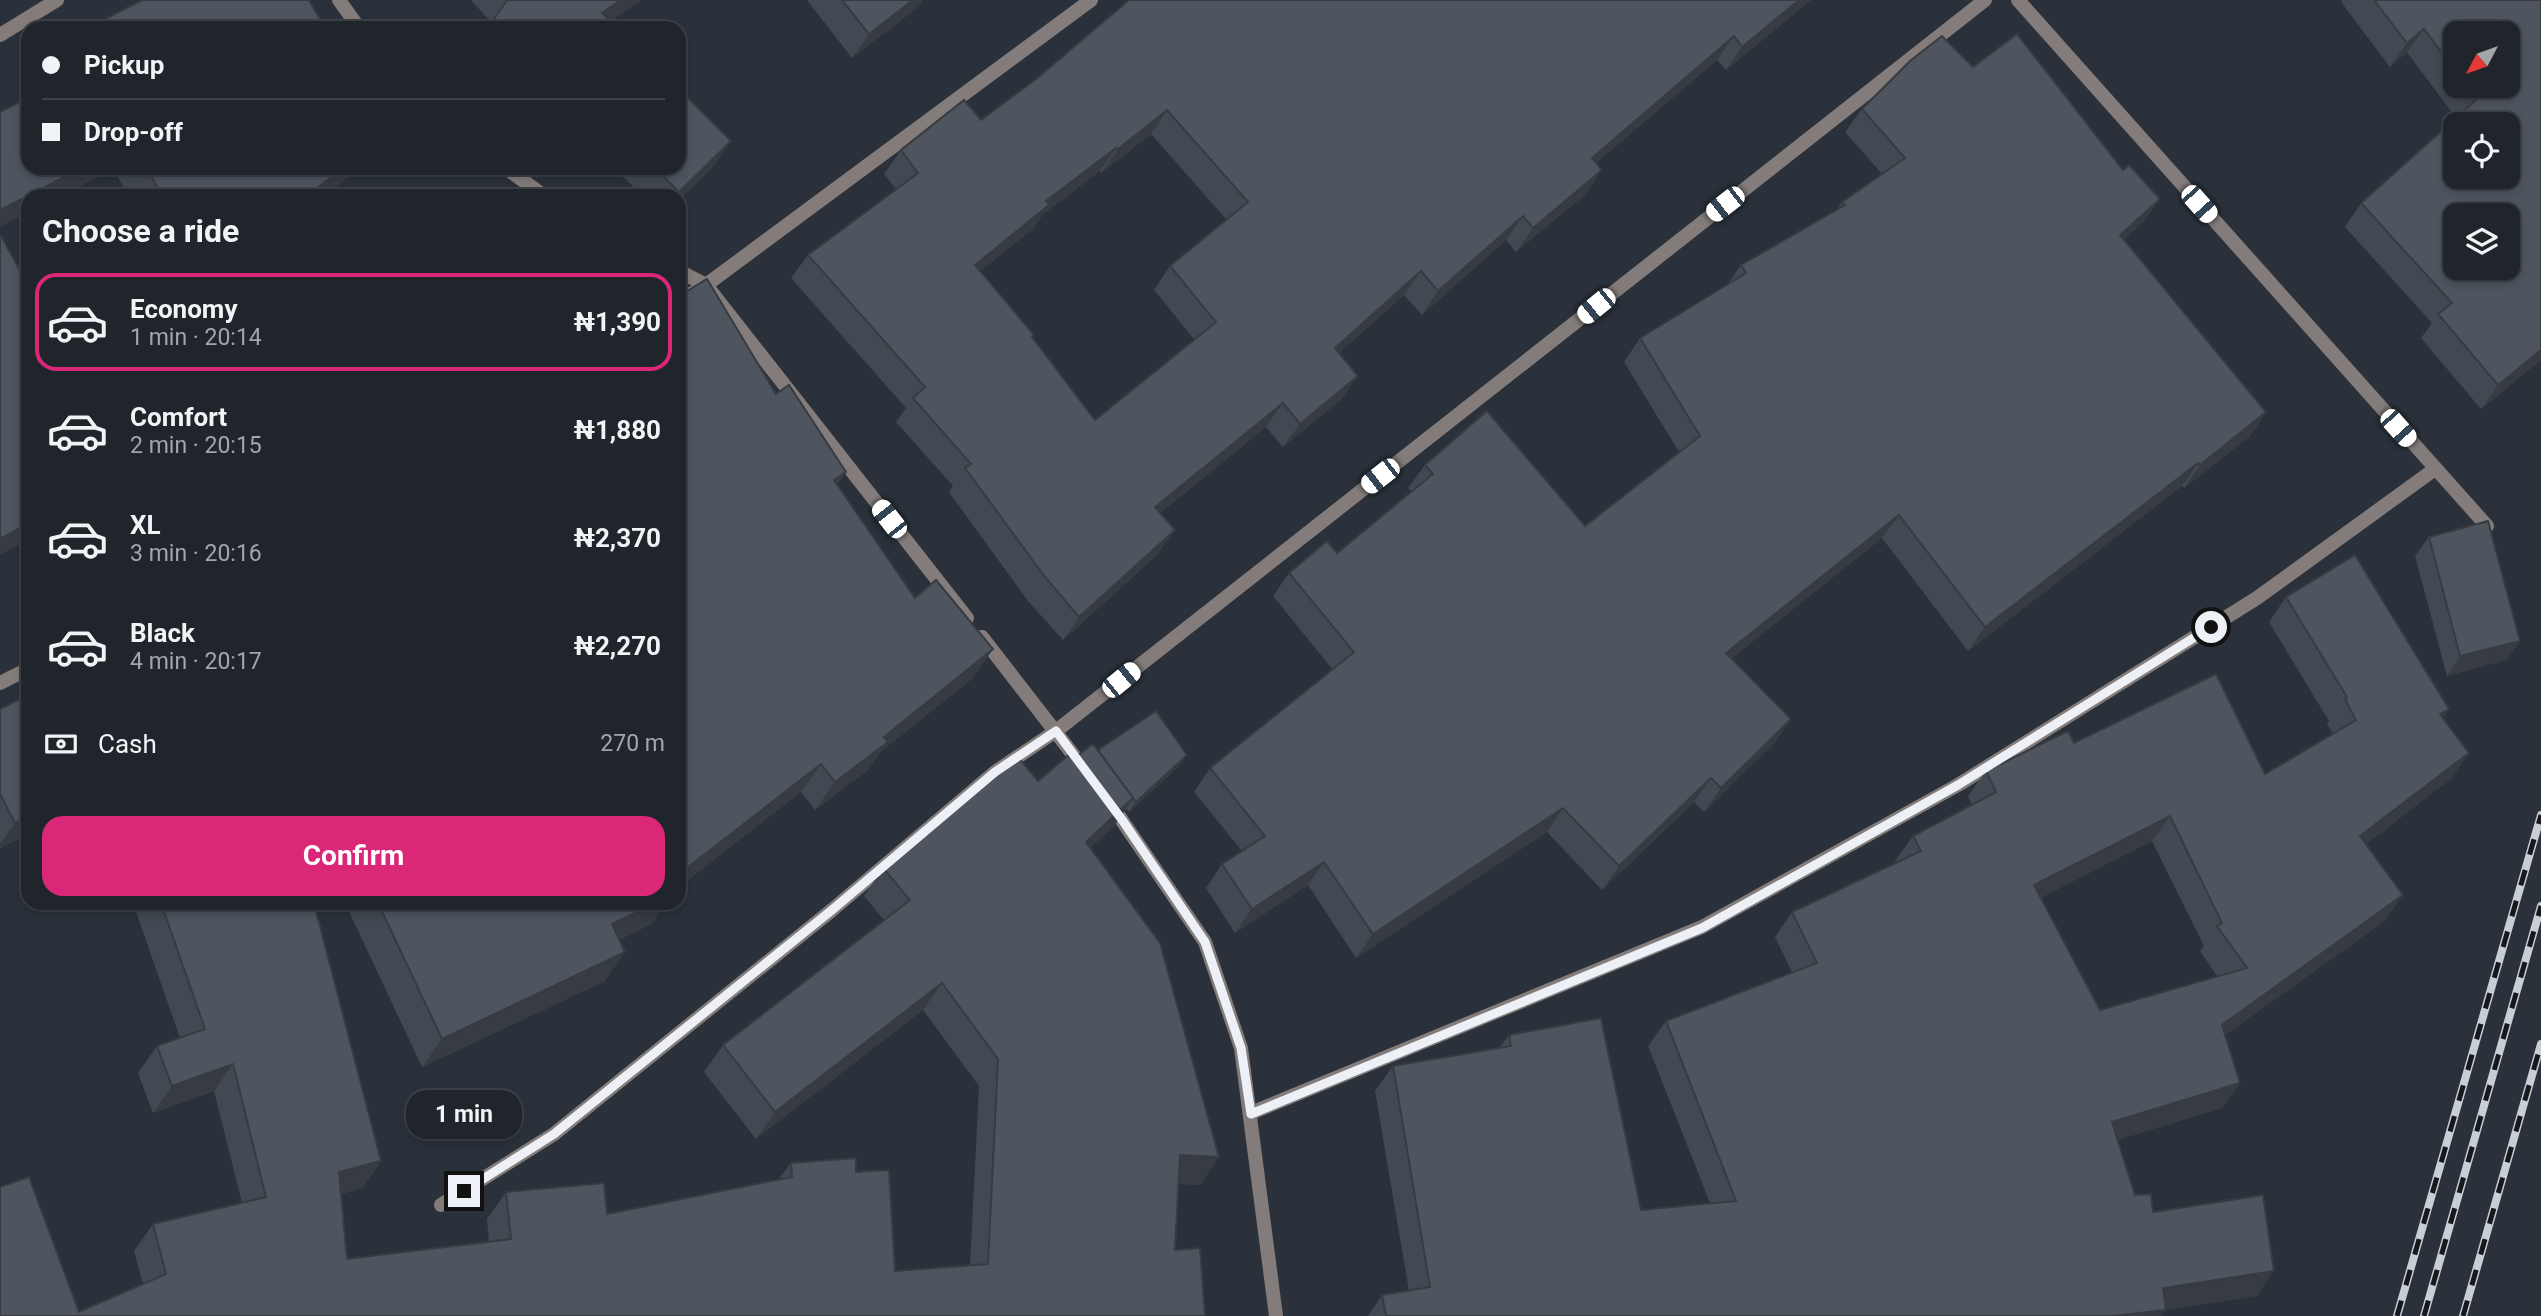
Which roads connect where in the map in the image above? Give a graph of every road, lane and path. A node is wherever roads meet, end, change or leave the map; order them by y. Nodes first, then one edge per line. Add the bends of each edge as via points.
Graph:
1 (57, 0) edge
2 (339, 0) edge
3 (1091, 0) edge
4 (1984, 0) edge
5 (2018, 0) edge
6 (23, 21) edge
7 (354, 21) edge
8 (21, 22) edge
9 (0, 35) edge
10 (516, 175) edge
11 (534, 189) edge
12 (686, 275) edge
13 (706, 285) junction
14 (686, 297) edge
15 (2434, 469) junction
16 (2487, 526) edge
17 (21, 672) edge
18 (0, 683) edge
19 (1056, 731) junction
20 (1251, 1114) junction
21 (441, 1205) dead end
22 (1276, 1316) edge

1 - 6 street
2 - 7 street
3 - 13 street
4 - 19 street
5 - 15 street
8 - 9 street
10 - 11 street
12 - 13 street
13 - 14 street
13 - 19 street
15 - 16 street
15 - 20 street via 2257,598 1958,785 1702,928
17 - 18 street
19 - 20 street via 1205,942 1241,1048
19 - 21 street via 995,772 554,1134
20 - 22 street

